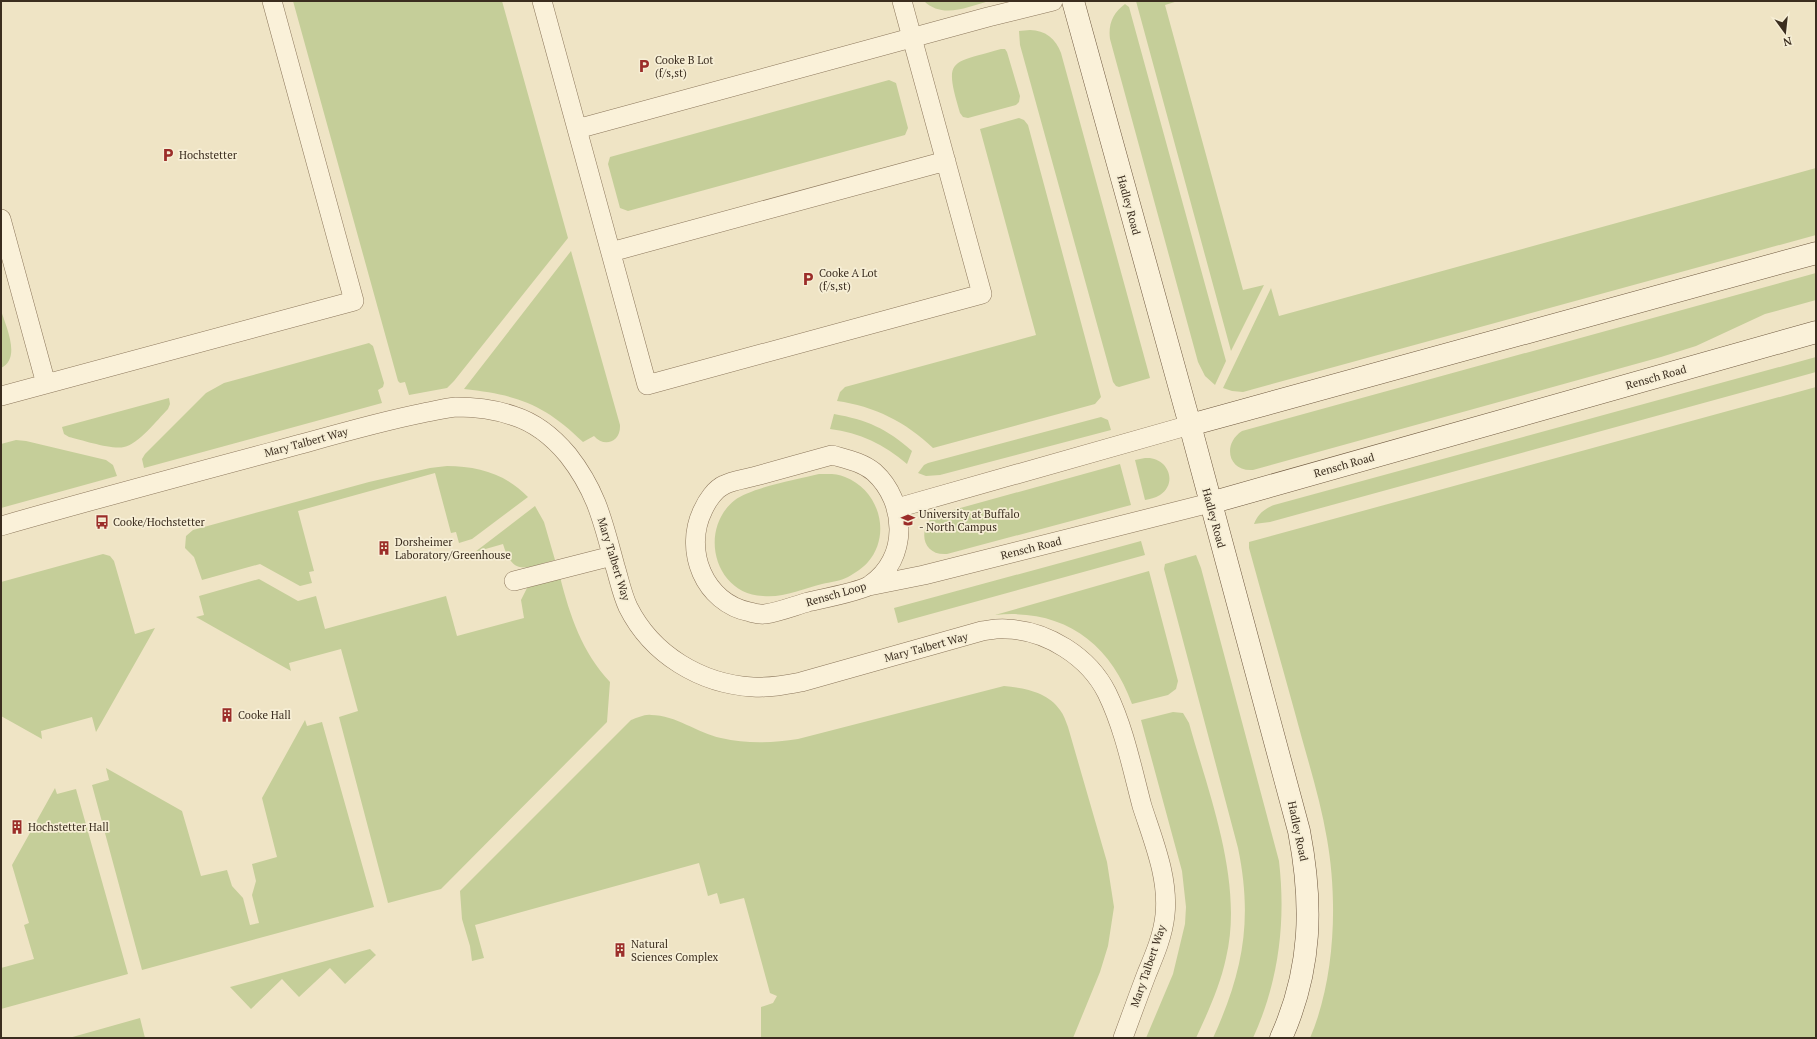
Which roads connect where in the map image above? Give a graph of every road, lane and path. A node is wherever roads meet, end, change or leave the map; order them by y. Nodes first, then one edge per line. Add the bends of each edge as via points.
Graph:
1 (272, 1) edge
2 (542, 1) edge
3 (902, 1) edge
4 (1053, 1) edge
5 (1073, 1) edge
6 (912, 38) junction
7 (577, 129) junction
8 (946, 161) junction
9 (1, 219) edge
10 (611, 252) junction
11 (1816, 253) edge
12 (1816, 332) edge
13 (46, 384) junction
14 (1, 396) edge
15 (1190, 424) junction
16 (1210, 503) junction
17 (897, 508) junction
18 (1, 526) edge
19 (612, 556) junction
20 (514, 581) dead end
21 (869, 586) junction
22 (1123, 1038) edge
23 (1281, 1038) edge

1 - 13 lane via 354,300
2 - 7 lane
3 - 6 lane
4 - 6 lane
5 - 15 street, Hadley Road
6 - 7 lane
6 - 8 lane
7 - 10 lane
8 - 10 lane
8 - 10 lane via 982,294 654,384 647,385
9 - 13 lane
11 - 15 street
12 - 16 street, Rensch Road
13 - 14 lane
15 - 16 street, Hadley Road
15 - 17 lane
16 - 21 lane, Rensch Road via 924,575
16 - 23 street, Hadley Road via 1293,806 1305,860 1309,908 1304,960 1297,998
17 - 21 lane, Rensch Loop via 900,530 895,551 885,571
17 - 21 lane, Rensch Loop via 888,488 873,471 853,460 832,456 723,485 708,501 698,520 694,542 697,564 707,584 722,600 742,610 764,614
18 - 19 lane, Mary Talbert Way via 132,488 399,418 456,407 511,415 527,421 555,440 576,465 595,498
19 - 20 lane
19 - 22 lane, Mary Talbert Way via 628,607 652,641 669,657 688,669 709,679 732,685 755,688 801,682 982,631 1006,629 1046,638 1081,660 1094,674 1114,709 1165,890 1163,927 1158,945

